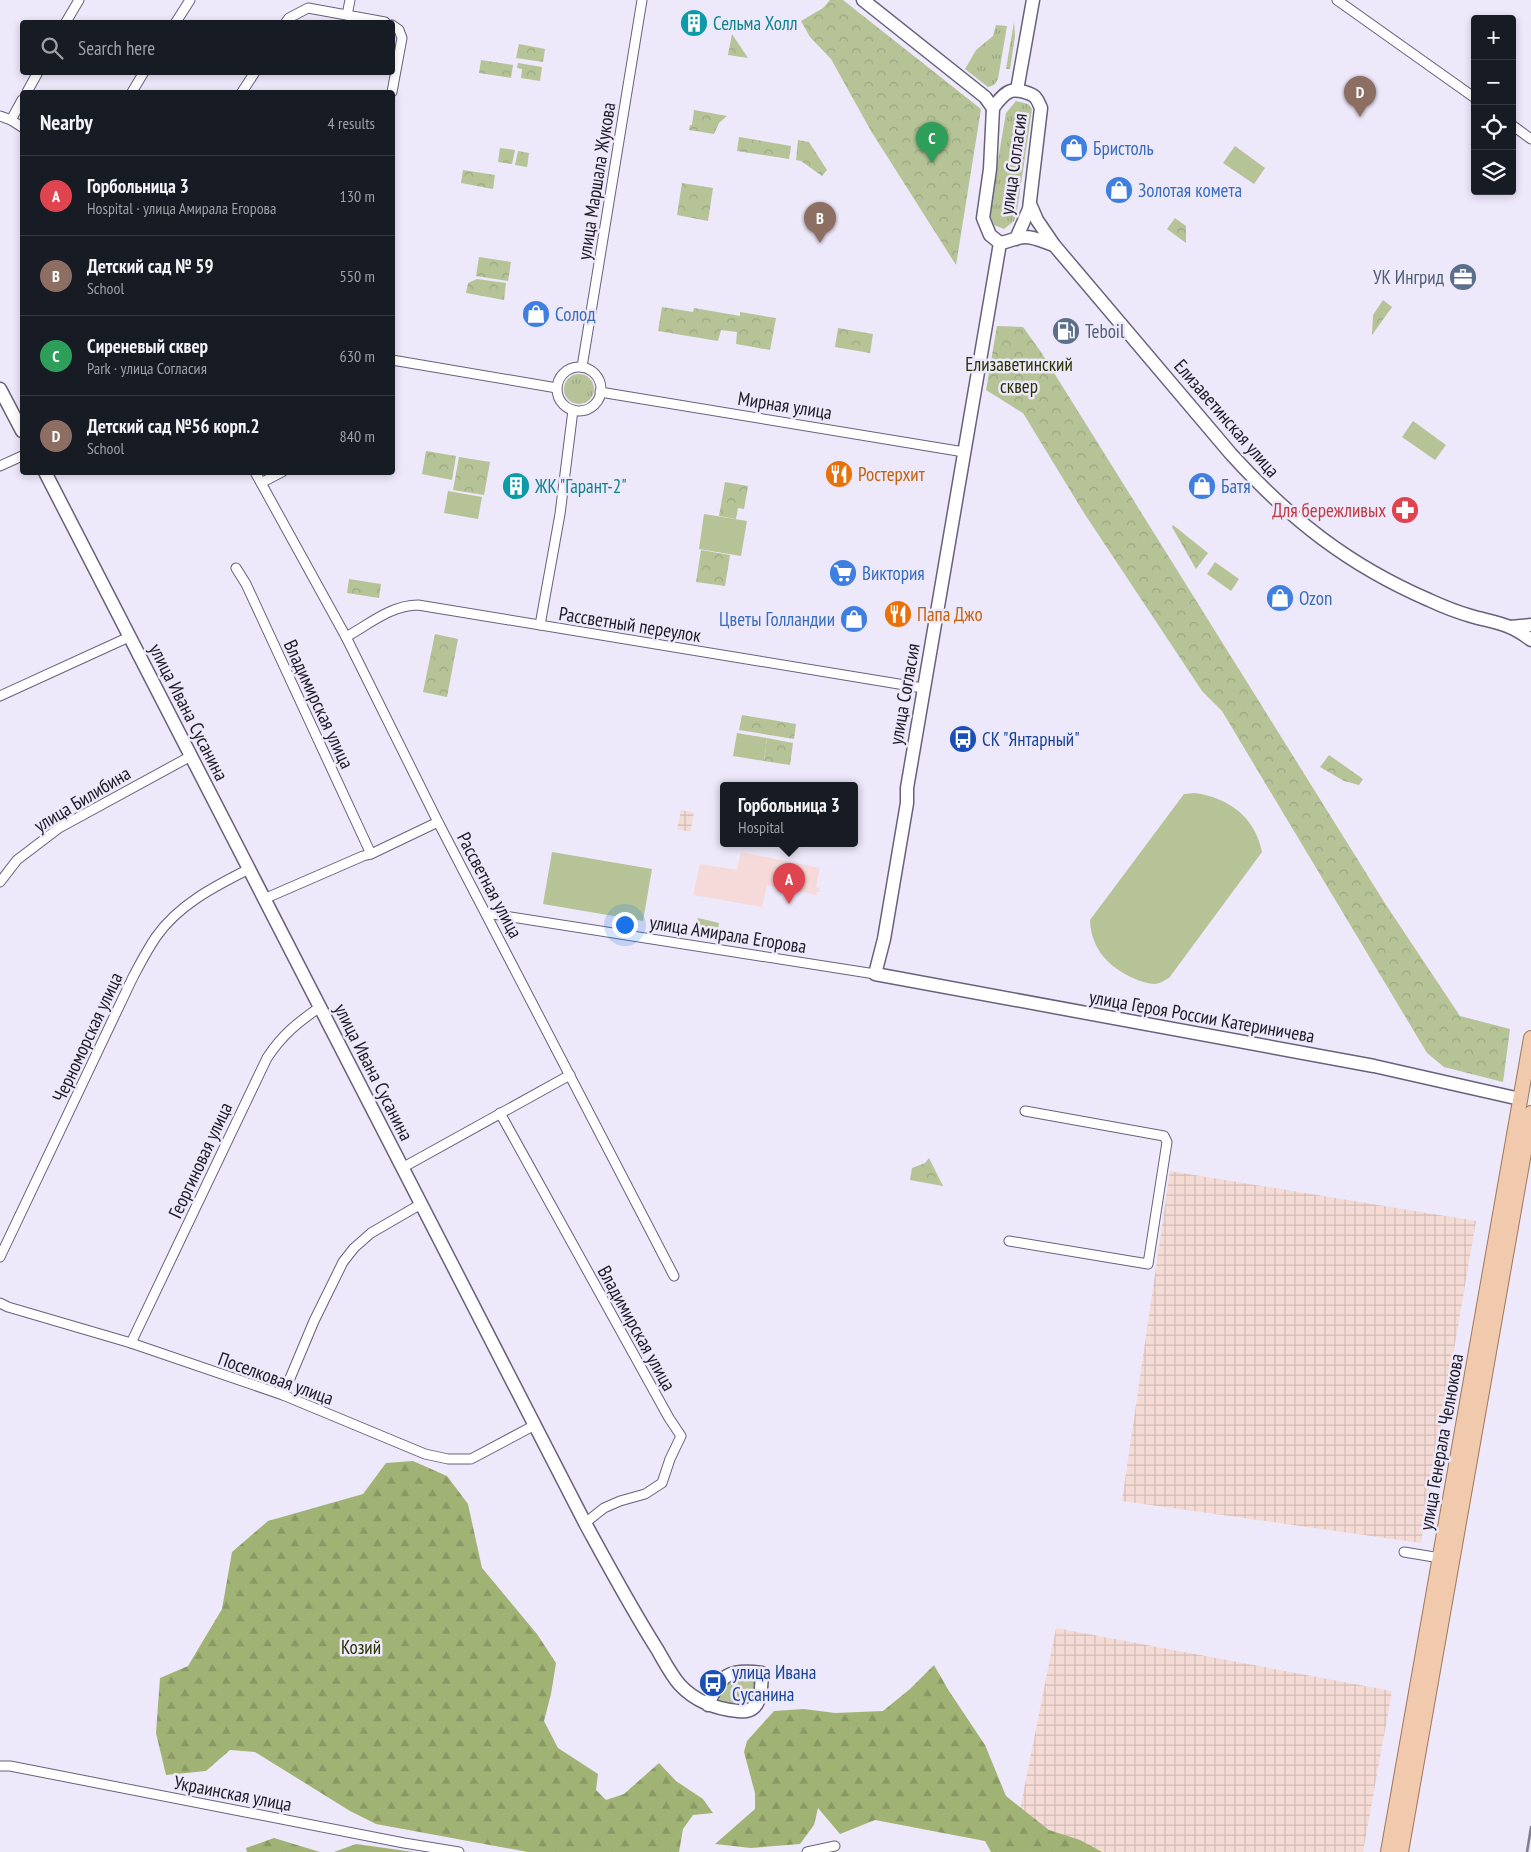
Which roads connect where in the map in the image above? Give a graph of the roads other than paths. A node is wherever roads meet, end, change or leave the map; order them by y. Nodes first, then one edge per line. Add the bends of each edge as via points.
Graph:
1 (78, 0) edge
2 (190, 0) edge
3 (350, 0) edge
4 (642, 0) edge
5 (863, 0) edge
6 (1033, 0) edge
7 (1337, 0) edge
8 (347, 15) junction
9 (67, 20) edge
10 (177, 20) edge
11 (288, 20) edge
12 (374, 20) edge
13 (395, 27) edge
14 (36, 75) edge
15 (142, 75) edge
16 (252, 75) edge
17 (28, 90) edge
18 (133, 90) edge
19 (243, 90) edge
20 (392, 90) edge
21 (1017, 90) junction
22 (1471, 95) edge
23 (20, 104) edge
24 (994, 108) junction
25 (0, 116) edge
26 (11, 120) junction
27 (20, 126) edge
28 (1516, 128) edge
29 (1531, 139) edge
30 (1030, 204) junction
31 (1016, 239) junction
32 (1000, 243) junction
33 (1054, 246) junction
34 (395, 361) edge
35 (582, 368) junction
36 (557, 388) junction
37 (0, 389) edge
38 (600, 392) junction
39 (573, 410) junction
40 (20, 427) edge
41 (964, 452) junction
42 (20, 457) edge
43 (0, 466) edge
44 (47, 475) edge
45 (257, 475) edge
46 (276, 475) edge
47 (261, 482) junction
48 (236, 568) dead end
49 (540, 625) junction
50 (1531, 626) edge
51 (1510, 627) junction
52 (129, 637) junction
53 (346, 638) junction
54 (1531, 640) edge
55 (923, 688) junction
56 (0, 696) edge
57 (190, 756) junction
58 (438, 822) junction
59 (371, 854) junction
60 (248, 869) junction
61 (0, 882) edge
62 (264, 899) junction
63 (486, 913) junction
64 (875, 974) junction
65 (320, 1007) junction
66 (1531, 1038) edge
67 (570, 1075) junction
68 (1520, 1100) junction
69 (1025, 1111) dead end
70 (500, 1113) junction
71 (1531, 1113) edge
72 (402, 1168) junction
73 (421, 1204) junction
74 (1009, 1241) dead end
75 (0, 1257) edge
76 (674, 1276) dead end
77 (0, 1302) edge
78 (131, 1343) junction
79 (283, 1395) junction
80 (534, 1425) junction
81 (585, 1523) junction
82 (1404, 1552) dead end
83 (1440, 1558) junction
84 (708, 1705) junction
85 (0, 1766) edge
86 (835, 1846) dead end
87 (459, 1852) edge
88 (807, 1852) edge
89 (1388, 1852) edge
90 (1401, 1852) edge

1 - 9 street
2 - 10 street
3 - 8 street
4 - 35 street, улица Маршала Жукова
5 - 24 street via 980,93
6 - 21 street, улица Согласия
7 - 22 street
8 - 11 street via 308,8
8 - 12 street
13 - 20 street via 402,38
14 - 17 street
15 - 18 street
16 - 19 street
21 - 24 street, улица Согласия via 1010,91
21 - 30 street, улица Согласия via 1037,98 1040,108
23 - 26 street
24 - 32 street, улица Согласия via 983,218 990,234
25 - 26 street
26 - 27 street
28 - 29 street
30 - 31 street, улица Согласия
30 - 33 street, Елизаветинская улица
31 - 32 street, улица Согласия
31 - 33 street via 1038,239
32 - 41 street, улица Согласия
33 - 51 street, Елизаветинская улица via 1232,454 1291,515 1337,550 1395,584 1465,614
34 - 36 street
35 - 36 street via 566,371
35 - 38 street via 596,376
36 - 39 street via 561,402
37 - 40 street
38 - 39 street via 590,408
38 - 41 street, Мирная улица
39 - 49 street via 560,514
41 - 55 street, улица Согласия
42 - 43 street
44 - 52 street, улица Ивана Сусанина
45 - 47 street, Рассветная улица
46 - 47 street
47 - 53 street, Рассветная улица
48 - 59 street, Владимирская улица
49 - 53 street, Рассветный переулок via 410,605 394,610
49 - 55 street, Рассветный переулок
50 - 51 street, Елизаветинская улица
51 - 54 street, Елизаветинская улица
52 - 56 street
52 - 57 street, улица Ивана Сусанина
53 - 58 street, Рассветная улица
55 - 64 street, улица Согласия via 907,803
57 - 60 street, улица Ивана Сусанина
57 - 61 street, улица Билибина via 58,828 17,860
58 - 59 street
58 - 63 street, Рассветная улица
59 - 62 street
60 - 62 street, улица Ивана Сусанина
60 - 75 street, Черноморская улица via 192,902 156,936 133,977
62 - 65 street, улица Ивана Сусанина
63 - 64 street, улица Амирала Егорова
63 - 67 street, Рассветная улица
64 - 68 street, улица Героя России Катериничева via 1374,1066
65 - 72 street, улица Ивана Сусанина
65 - 78 street, Георгиновая улица via 279,1040 267,1058
66 - 68 main road, улица Генерала Челнокова
67 - 70 street
67 - 76 street, Рассветная улица
68 - 83 main road, улица Генерала Челнокова
69 - 74 street via 1164,1136 1167,1142 1148,1264
70 - 72 street
70 - 81 street, Владимирская улица via 681,1436 662,1483 645,1494 604,1508
71 - 90 main road, улица Генерала Челнокова
72 - 73 street, улица Ивана Сусанина
73 - 79 street via 371,1232 343,1262 314,1320
73 - 80 street, улица Ивана Сусанина
77 - 78 street, Поселковая улица
78 - 79 street, Поселковая улица
79 - 80 street, Поселковая улица via 425,1454 448,1460 471,1459
80 - 81 street, улица Ивана Сусанина
81 - 84 street, улица Ивана Сусанина via 640,1623 679,1684
82 - 83 street
83 - 89 main road, улица Генерала Челнокова
84 - 84 street via 715,1688 730,1674 762,1673 761,1690 753,1709 745,1712
85 - 87 street, Украинская улица
86 - 88 street

